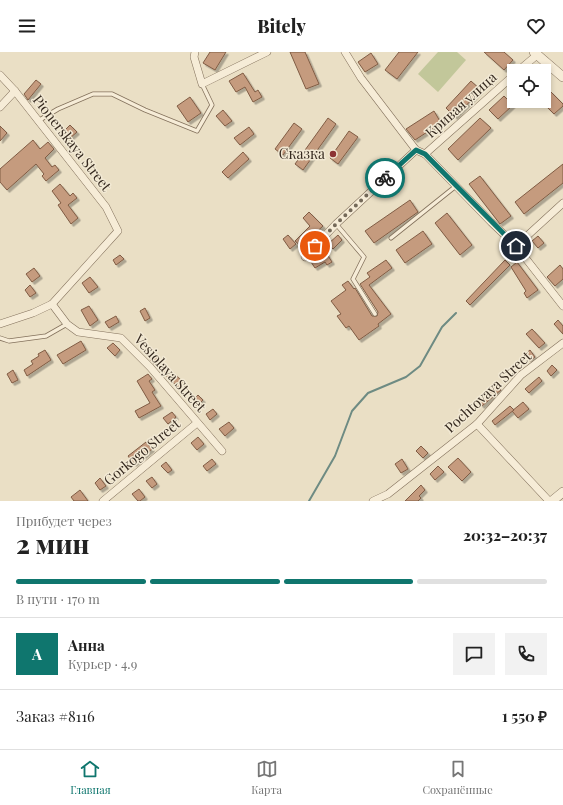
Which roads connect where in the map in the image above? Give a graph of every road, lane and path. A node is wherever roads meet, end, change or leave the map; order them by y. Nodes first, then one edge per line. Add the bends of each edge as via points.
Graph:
1 (195, 52) edge
2 (267, 52) edge
3 (344, 52) edge
4 (535, 53) edge
5 (525, 64) edge
6 (0, 75) edge
7 (563, 77) edge
8 (507, 81) edge
9 (202, 84) junction
10 (15, 91) junction
11 (0, 107) edge
12 (38, 121) junction
13 (416, 150) junction
14 (425, 154) junction
15 (456, 186) junction
16 (563, 203) edge
17 (336, 224) junction
18 (391, 238) dead end
19 (516, 246) junction
20 (305, 257) dead end
21 (52, 304) junction
22 (563, 306) edge
23 (375, 314) dead end
24 (0, 324) edge
25 (67, 324) junction
26 (0, 338) edge
27 (563, 343) edge
28 (197, 423) junction
29 (477, 424) junction
30 (222, 451) dead end
31 (563, 492) edge
32 (103, 501) edge
33 (373, 501) edge
34 (550, 501) edge

1 - 9 street via 194,57
2 - 9 street
3 - 13 street
4 - 5 street, Кривая улица
4 - 7 street
6 - 10 street, Pionerskaya Street
8 - 14 street, Кривая улица
9 - 12 lane via 212,105 197,131 112,94 93,94
10 - 11 street
10 - 12 street, Pionerskaya Street
12 - 21 street, Pionerskaya Street via 106,207 118,231
13 - 14 street
13 - 17 street, Кривая улица
14 - 15 street
15 - 18 lane
15 - 19 street
16 - 19 street
17 - 20 street, Кривая улица
17 - 23 lane via 364,257 353,278
19 - 22 street
21 - 24 street
21 - 25 street, Vesiolaya Street
25 - 26 lane via 46,336 9,341
25 - 28 street, Vesiolaya Street via 78,332 121,338 150,367
27 - 29 street, Pochtovaya Street via 521,375
28 - 30 street, Vesiolaya Street
28 - 32 street, Gorkogo Street
29 - 33 street, Pochtovaya Street via 388,494
29 - 34 street
31 - 34 street

